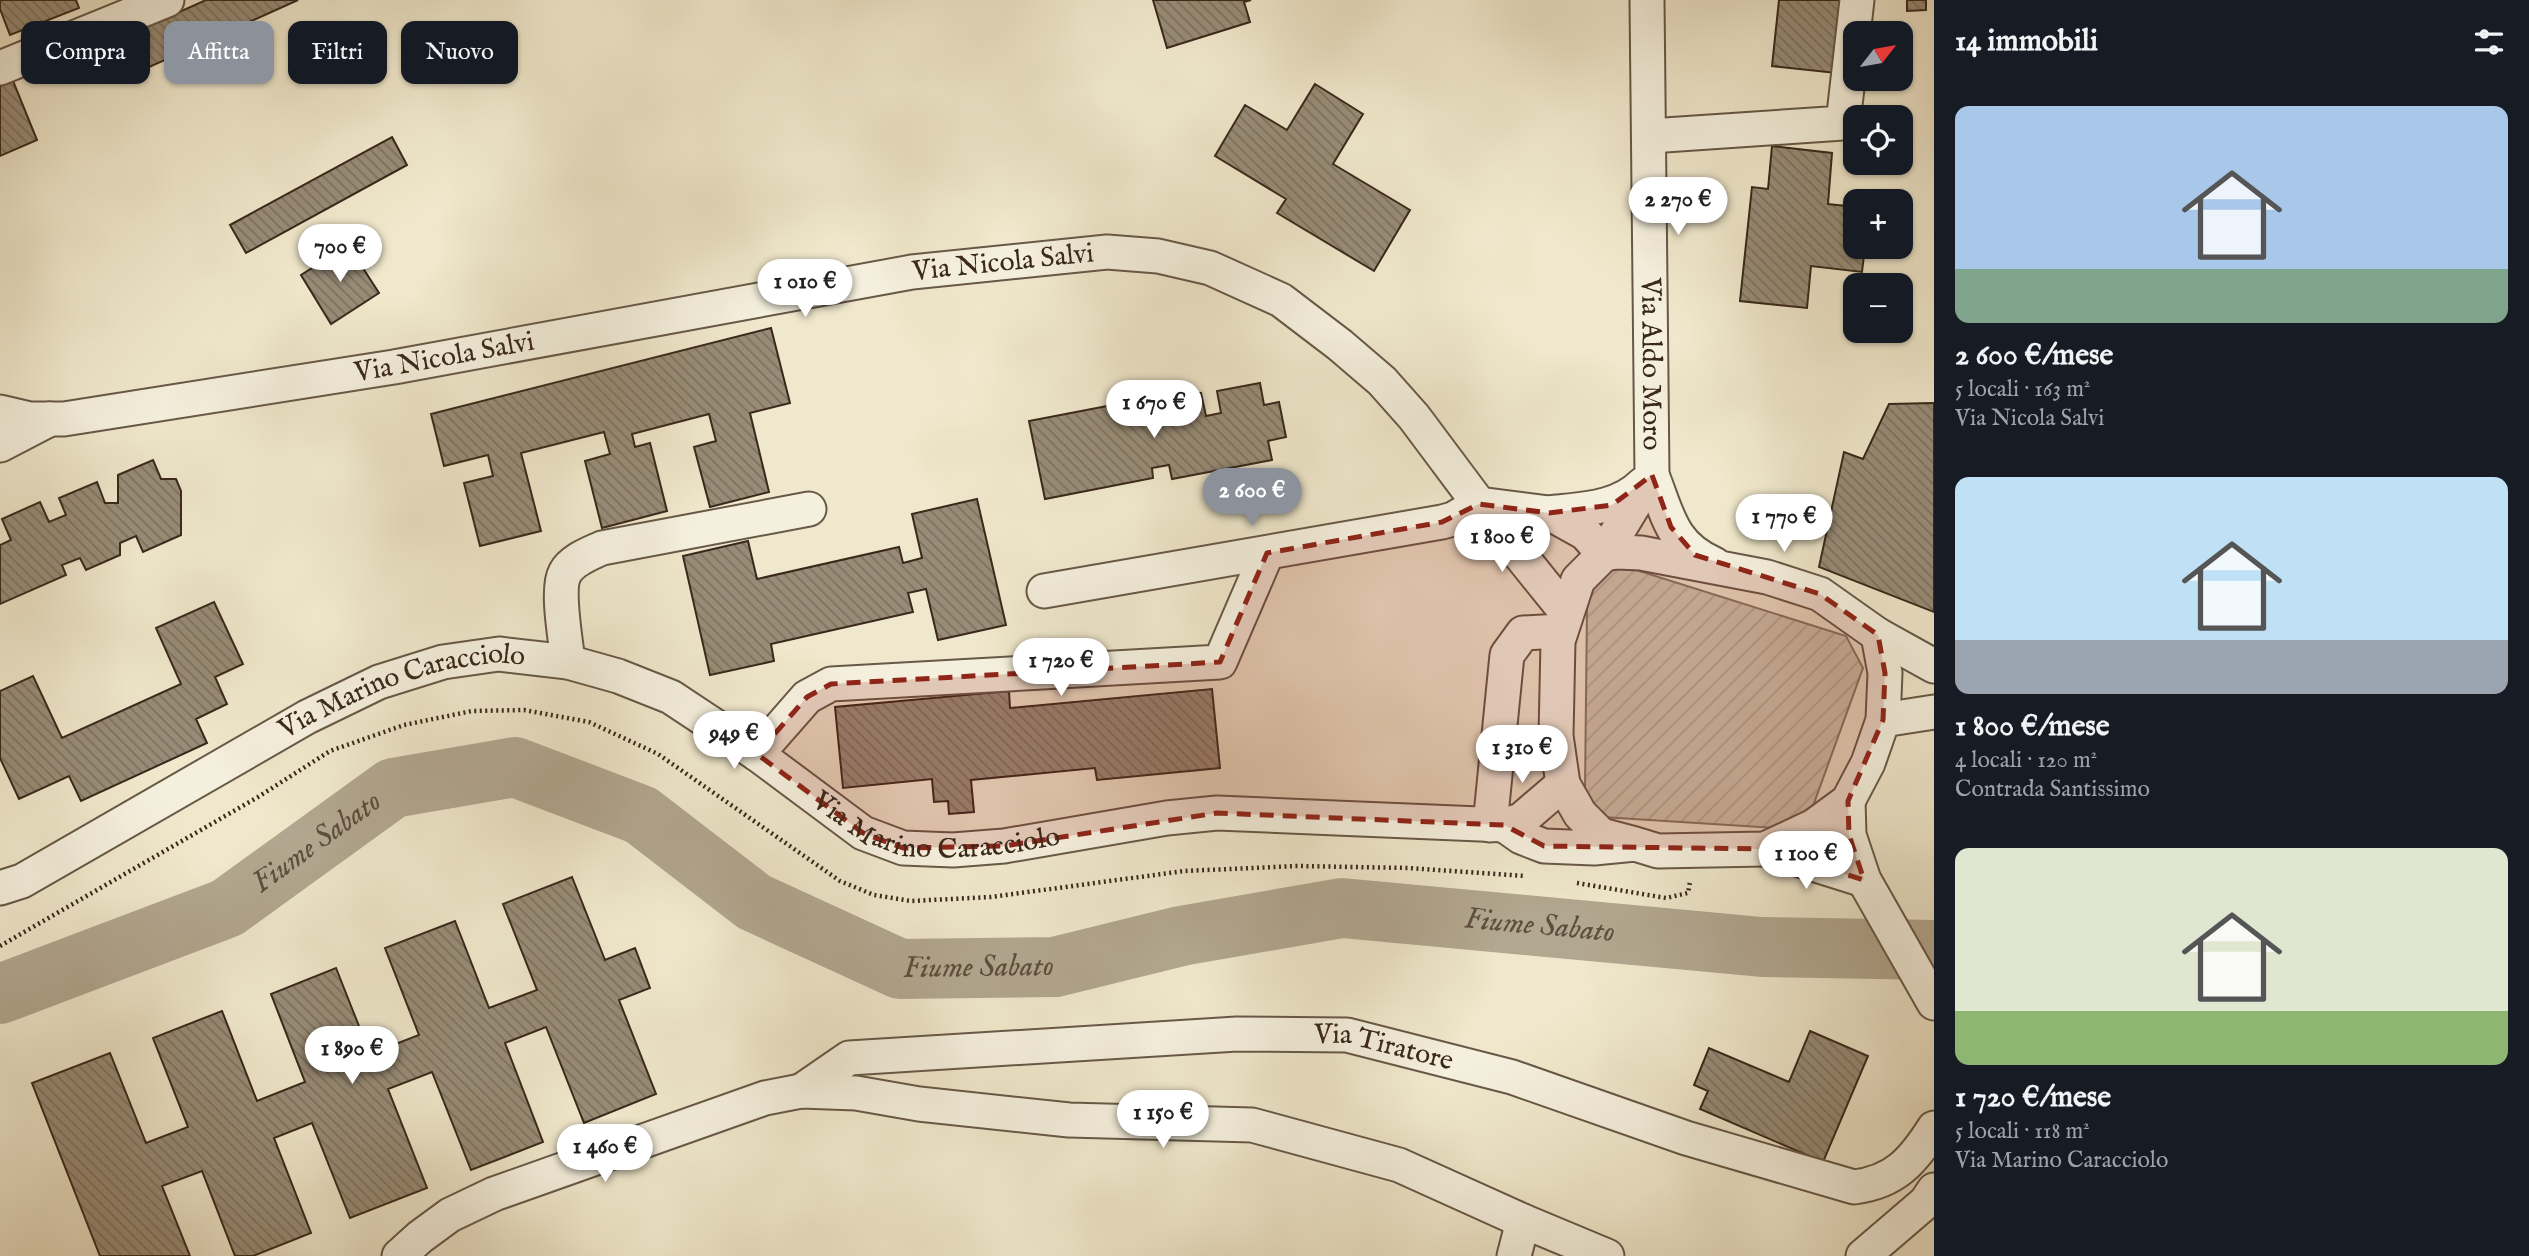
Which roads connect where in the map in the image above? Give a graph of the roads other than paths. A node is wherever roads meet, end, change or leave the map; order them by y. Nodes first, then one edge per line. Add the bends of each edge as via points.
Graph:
1 (167, 0) edge
2 (1647, 0) edge
3 (1857, 0) edge
4 (0, 68) edge
5 (1650, 136) junction
6 (0, 412) edge
7 (57, 419) junction
8 (0, 445) edge
9 (1652, 475) junction
10 (1479, 503) junction
11 (809, 509) dead end
12 (1549, 513) junction
13 (1267, 553) junction
14 (1604, 554) junction
15 (1719, 566) junction
16 (1044, 591) dead end
17 (1563, 622) junction
18 (1878, 635) junction
19 (568, 662) junction
20 (1934, 666) edge
21 (1934, 712) edge
22 (1883, 720) junction
23 (757, 754) junction
24 (1563, 784) junction
25 (1848, 801) junction
26 (1497, 825) junction
27 (1635, 845) junction
28 (1765, 849) junction
29 (1864, 880) junction
30 (0, 888) edge
31 (1934, 1003) edge
32 (801, 1091) junction
33 (1934, 1128) edge
34 (1931, 1200) edge
35 (1523, 1221) junction
36 (399, 1256) edge
37 (1514, 1256) edge
38 (1607, 1256) edge
39 (1863, 1256) edge

1 - 4 street
2 - 5 street, Via Aldo Moro
3 - 5 street via 1843,123
5 - 9 street, Via Aldo Moro
6 - 7 street
7 - 8 street
7 - 10 street, Via Nicola Salvi via 394,367 912,272 1107,252 1158,256 1210,268 1281,300 1382,381
9 - 12 street via 1633,494 1612,505
9 - 14 street
9 - 15 street via 1671,527 1695,555
10 - 12 street
10 - 13 street via 1442,522
10 - 17 street, Via Nicola Salvi
11 - 19 street via 602,548 579,558 565,574 561,597
12 - 14 street via 1585,533
13 - 16 street
13 - 23 street via 1220,662 831,684 807,697
14 - 15 street via 1641,553
14 - 17 street via 1578,580
15 - 18 street via 1821,594
17 - 24 street via 1558,641 1556,736
17 - 26 street via 1523,633 1507,654
18 - 20 street
18 - 22 street via 1885,673
19 - 23 street, Via Marino Caracciolo via 671,697
19 - 30 street, Via Marino Caracciolo via 499,654 443,662 379,682 307,717 22,881
21 - 22 street
22 - 25 street
23 - 26 street, Via Marino Caracciolo via 863,832 904,848 1004,846 1217,813
24 - 26 street via 1521,820
24 - 27 street via 1580,814 1601,835
25 - 28 street via 1814,826
25 - 29 street via 1849,835
26 - 27 street via 1544,846
27 - 28 street via 1658,851
28 - 29 street
29 - 31 street
32 - 33 street, Via Tiratore via 849,1058 1237,1034 1347,1035 1511,1077 1686,1138 1854,1187 1894,1174 1916,1156
32 - 35 street, Via Tiratore via 856,1093 1069,1120 1252,1125 1399,1165
32 - 36 street, Via Tiratore via 765,1098 494,1194 450,1215
34 - 39 street
35 - 37 street
35 - 38 street, Via Tiratore

